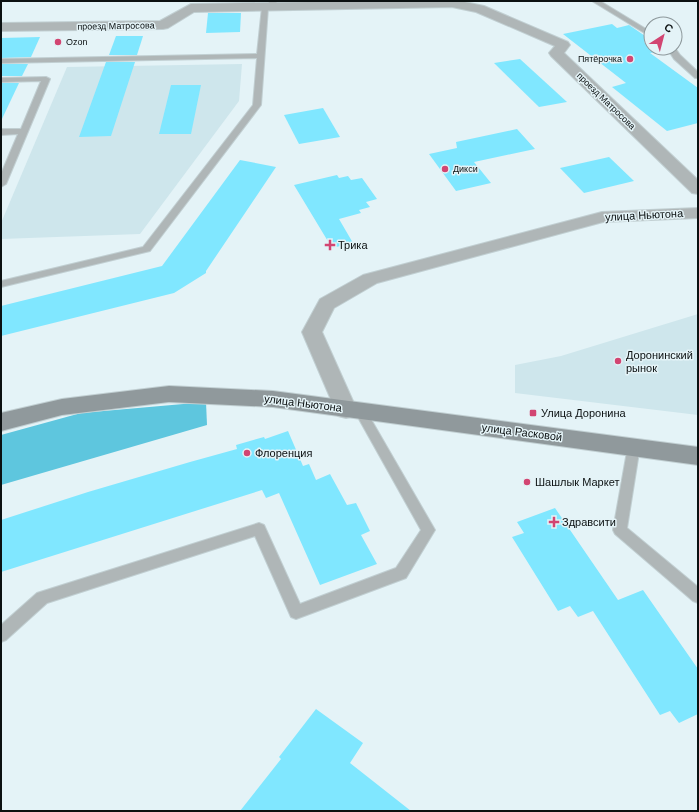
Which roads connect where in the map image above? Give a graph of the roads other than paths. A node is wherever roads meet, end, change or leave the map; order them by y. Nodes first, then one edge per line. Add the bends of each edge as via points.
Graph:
1 (595, 1) edge
2 (271, 4) edge
3 (1, 27) edge
4 (643, 30) edge
5 (260, 56) junction
6 (676, 56) edge
7 (1, 60) edge
8 (698, 76) edge
9 (1, 80) edge
10 (1, 132) edge
11 (25, 132) junction
12 (1, 184) edge
13 (698, 188) edge
14 (698, 213) edge
15 (1, 284) edge
16 (354, 411) junction
17 (1, 422) edge
18 (634, 446) junction
19 (698, 456) edge
20 (698, 596) edge
21 (1, 635) edge

1 - 4 lane
2 - 3 street, проезд Матросова via 192,8 163,25
2 - 5 lane
2 - 13 street, проезд Матросова via 452,3 480,9 563,45 556,53
5 - 7 lane
5 - 15 lane via 257,105 146,250
6 - 8 lane
9 - 11 lane via 46,79
10 - 11 lane
11 - 12 lane
14 - 16 street, улица Ньютона via 602,217 370,278 327,304 312,332
16 - 17 main road, улица Ньютона via 273,399 169,394 62,407
16 - 18 main road, улица Расковой
16 - 21 lane via 428,530 401,573 296,612 259,529 42,598
18 - 19 main road, улица Расковой
18 - 20 lane via 620,530

